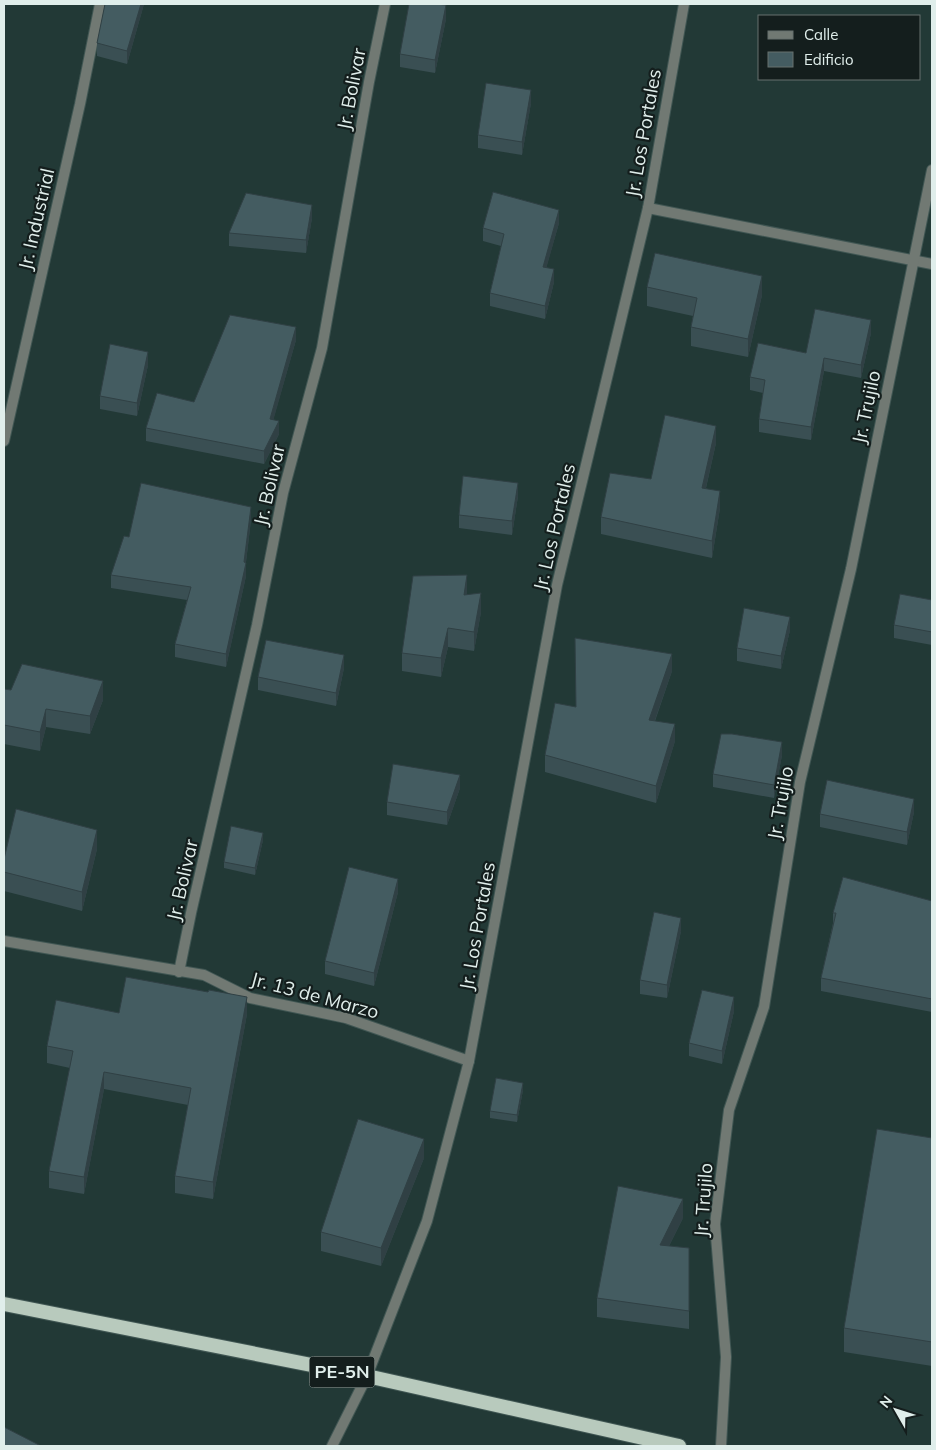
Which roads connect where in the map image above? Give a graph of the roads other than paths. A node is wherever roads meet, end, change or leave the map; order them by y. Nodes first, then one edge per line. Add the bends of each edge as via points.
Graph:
1 (100, 4) edge
2 (385, 4) edge
3 (684, 4) edge
4 (932, 170) edge
5 (648, 208) junction
6 (914, 260) junction
7 (932, 264) edge
8 (4, 441) edge
9 (4, 941) edge
10 (179, 972) junction
11 (469, 1061) junction
12 (4, 1304) edge
13 (367, 1376) junction
14 (332, 1446) edge
15 (679, 1446) edge
16 (721, 1446) edge

1 - 8 street, Jr. Industrial
2 - 10 street, Jr. Bolivar via 322,348 283,492 257,625
3 - 5 street, Jr. Los Portales
4 - 6 street, Jr. Trujilo
5 - 6 street
5 - 11 street, Jr. Los Portales via 557,585
6 - 7 street
6 - 16 street, Jr. Trujilo via 851,569 800,782 764,1007 729,1110 715,1224 726,1357
9 - 10 street, Jr. 13 de Marzo
10 - 11 street, Jr. 13 de Marzo via 204,975 250,998 346,1018
11 - 13 street, Jr. Los Portales via 427,1221
12 - 13 highway, PE-5N
13 - 14 street, Jr. Los Portales
13 - 15 highway, PE-5N

